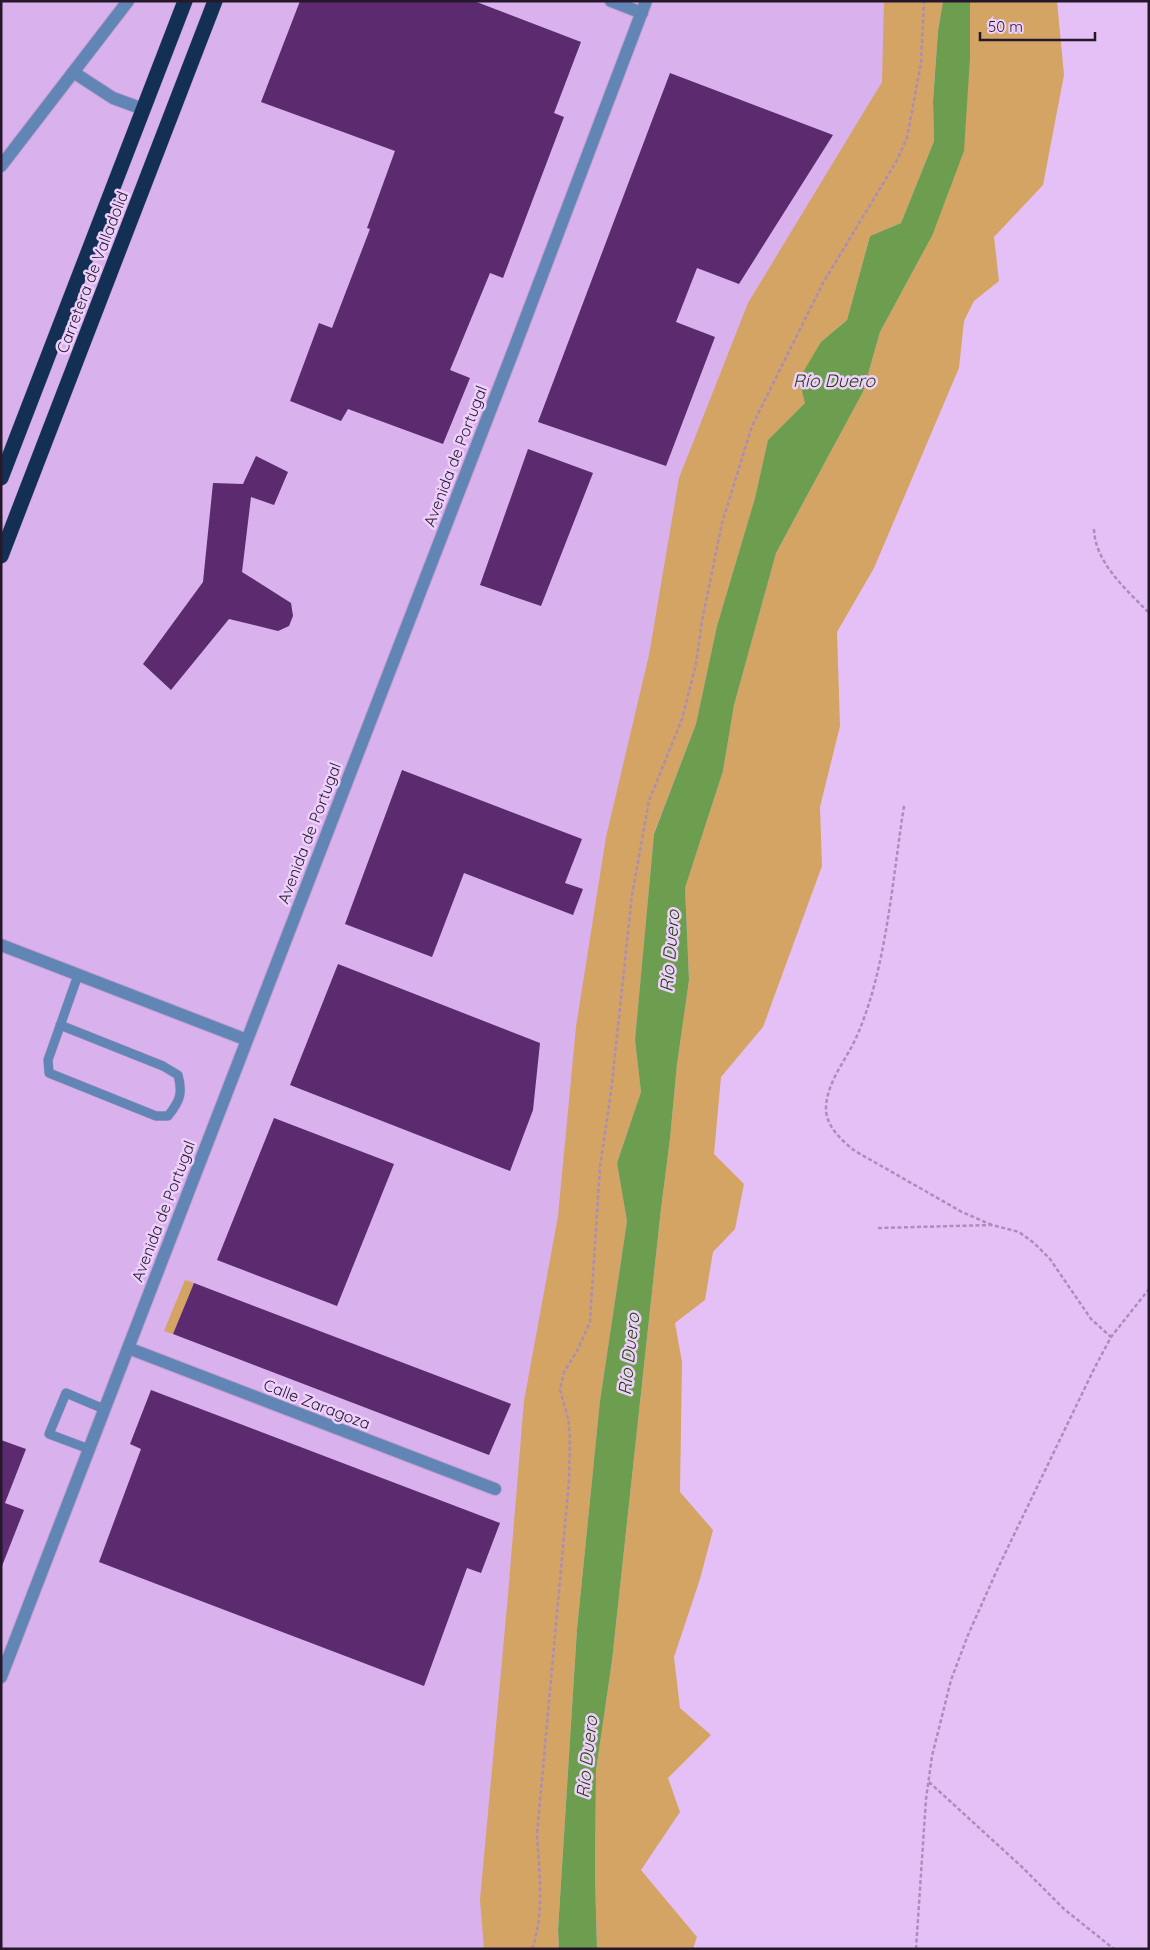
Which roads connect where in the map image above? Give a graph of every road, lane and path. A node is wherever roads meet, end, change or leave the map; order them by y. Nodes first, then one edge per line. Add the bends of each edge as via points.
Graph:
1 (128, 1) edge
2 (185, 1) edge
3 (215, 1) edge
4 (611, 1) edge
5 (924, 1) edge
6 (644, 7) edge
7 (73, 72) junction
8 (143, 109) junction
9 (1, 166) edge
10 (1, 478) edge
11 (1094, 529) dead end
12 (1, 556) edge
13 (1149, 613) edge
14 (904, 806) dead end
15 (1, 945) edge
16 (78, 975) junction
17 (60, 1025) junction
18 (247, 1040) junction
19 (992, 1225) junction
20 (878, 1228) dead end
21 (1149, 1289) edge
22 (1111, 1337) junction
23 (128, 1348) junction
24 (104, 1409) junction
25 (89, 1449) junction
26 (495, 1490) dead end
27 (1, 1677) edge
28 (929, 1782) junction
29 (532, 1949) edge
30 (916, 1949) edge
31 (1114, 1949) edge

1 - 7 street
2 - 8 highway, Carretera de Valladolid
3 - 12 highway, Carretera de Valladolid
4 - 6 street
5 - 29 path via 922,63 907,138 896,162 823,283 752,426 722,523 696,664 682,719 649,801 632,895 600,1166 590,1322 564,1372 560,1390 570,1438 569,1481 537,1834 540,1888 537,1935
6 - 18 street, Avenida de Portugal
7 - 8 street via 113,98
7 - 9 street
8 - 10 highway, Carretera de Valladolid
11 - 13 path via 1095,541 1109,567
14 - 19 path via 872,995 858,1034 828,1094 828,1119 855,1151 962,1212
15 - 16 street
16 - 17 lane
16 - 18 street
17 - 17 lane via 48,1060 49,1073 156,1116 168,1116 182,1089 178,1075
18 - 23 street, Avenida de Portugal
19 - 20 path
19 - 22 path via 1018,1232 1050,1258 1091,1319
21 - 22 path
22 - 28 path via 968,1634 940,1718
23 - 24 street, Avenida de Portugal
23 - 26 street, Calle Zaragoza
24 - 25 street, Avenida de Portugal
24 - 25 lane via 66,1393 49,1434
25 - 27 street, Avenida de Portugal
28 - 30 path
28 - 31 path via 1064,1910

